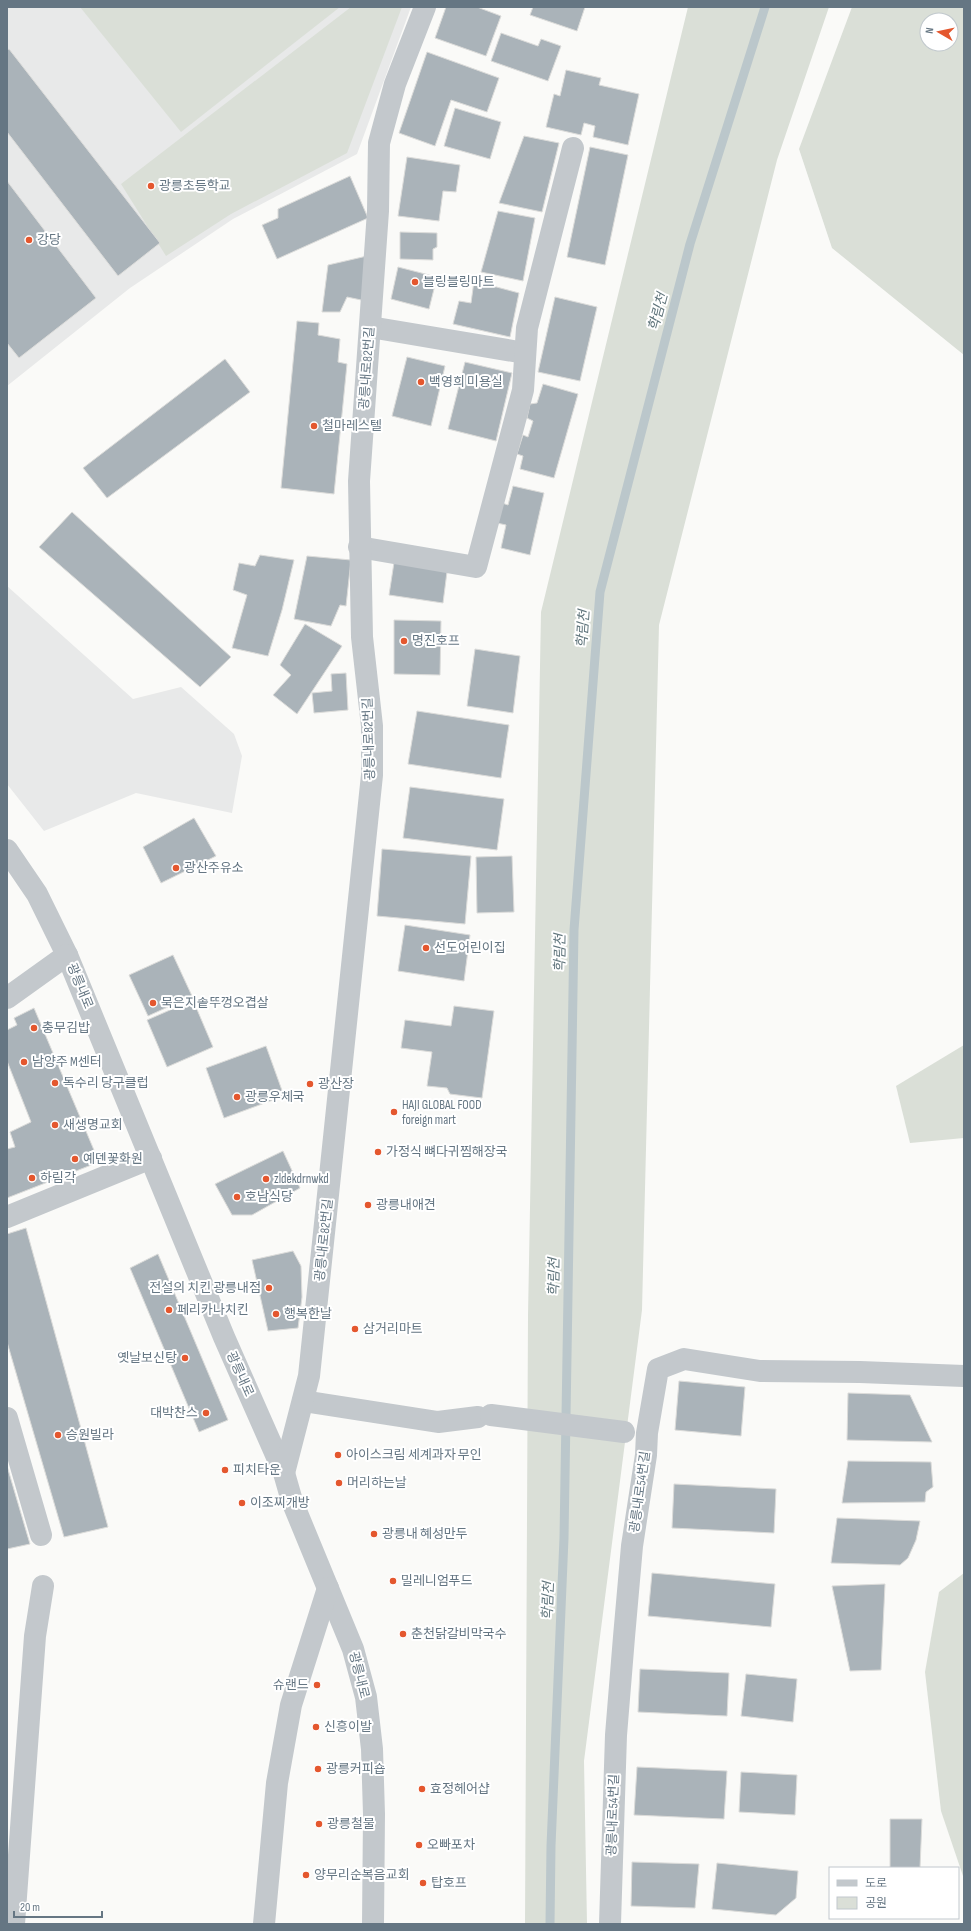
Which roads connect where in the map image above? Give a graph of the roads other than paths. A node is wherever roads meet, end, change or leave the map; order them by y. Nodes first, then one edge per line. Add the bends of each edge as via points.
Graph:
1 (425, 7) edge
2 (573, 148) dead end
3 (370, 327) junction
4 (525, 353) junction
5 (359, 547) junction
6 (7, 850) edge
7 (67, 955) junction
8 (7, 998) edge
9 (151, 1158) junction
10 (7, 1217) edge
11 (964, 1376) edge
12 (303, 1401) junction
13 (7, 1418) edge
14 (624, 1432) dead end
15 (284, 1473) junction
16 (41, 1535) dead end
17 (42, 1586) dead end
18 (328, 1588) junction
19 (14, 1924) edge
20 (264, 1924) edge
21 (373, 1924) edge
22 (610, 1924) edge

1 - 3 street, 광릉내로82번길 via 395,84 379,143 378,211
2 - 4 street via 527,328
3 - 4 street
3 - 5 street, 광릉내로82번길 via 359,480
4 - 5 street via 522,390 476,567
5 - 12 street, 광릉내로82번길 via 362,637 372,726 372,775 320,1281 309,1376
6 - 7 street, 광릉내로 via 37,894
7 - 8 street
7 - 9 street, 광릉내로
9 - 10 street
9 - 15 street, 광릉내로 via 224,1337
11 - 22 street, 광릉내로54번길 via 760,1371 684,1359 658,1370 632,1546 624,1637 616,1735
12 - 14 street via 438,1422 485,1416
12 - 15 street, 광릉내로82번길
13 - 16 street
15 - 18 street, 광릉내로 via 292,1501
17 - 19 street via 35,1636
18 - 20 street via 291,1705 277,1783
18 - 21 street, 광릉내로 via 353,1649 366,1697 372,1749

